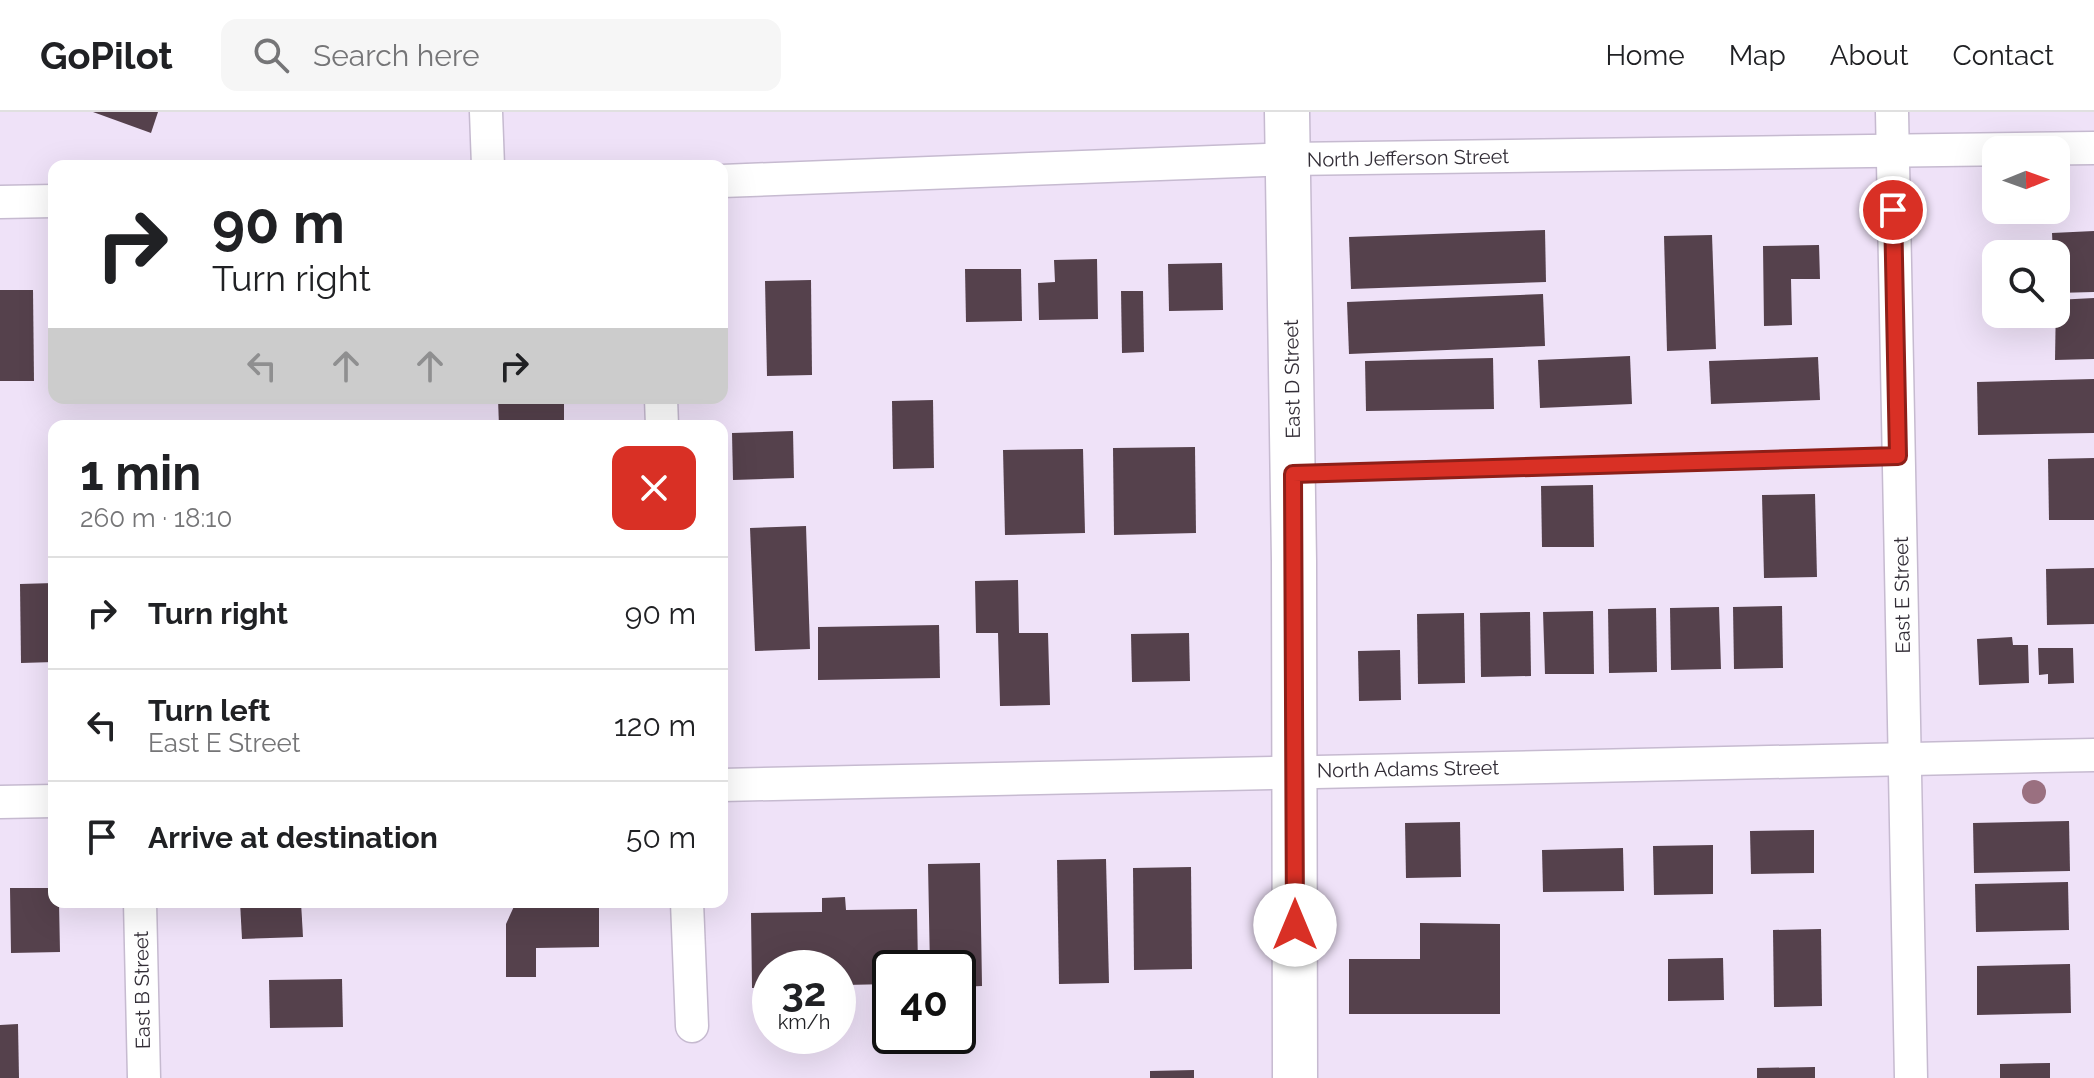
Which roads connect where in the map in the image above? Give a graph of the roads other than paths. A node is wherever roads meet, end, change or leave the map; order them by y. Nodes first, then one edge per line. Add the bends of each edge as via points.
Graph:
1 (486, 112) edge
2 (1287, 112) edge
3 (1892, 112) edge
4 (2094, 148) edge
5 (1892, 149) junction
6 (1289, 159) junction
7 (488, 160) edge
8 (728, 181) edge
9 (48, 201) edge
10 (0, 202) edge
11 (1898, 456) junction
12 (1293, 474) junction
13 (2094, 755) edge
14 (1906, 758) junction
15 (1295, 772) junction
16 (728, 785) edge
17 (48, 801) edge
18 (0, 802) edge
19 (140, 908) edge
20 (687, 908) edge
21 (692, 1026) dead end
22 (144, 1078) edge
23 (1295, 1078) edge
24 (1911, 1078) edge

1 - 7 street
2 - 6 street, East D Street
3 - 5 street, East E Street
4 - 5 street, North Jefferson Street
5 - 6 street, North Jefferson Street
5 - 11 street, East E Street
6 - 8 street, North Jefferson Street
6 - 12 street, East D Street
9 - 10 street
11 - 12 lane
11 - 14 street, East E Street
12 - 15 street, East D Street
13 - 14 street, North Adams Street
14 - 15 street, North Adams Street
14 - 24 street, East E Street
15 - 16 street, North Adams Street
15 - 23 street, East D Street
17 - 18 street
19 - 22 street, East B Street
20 - 21 street

